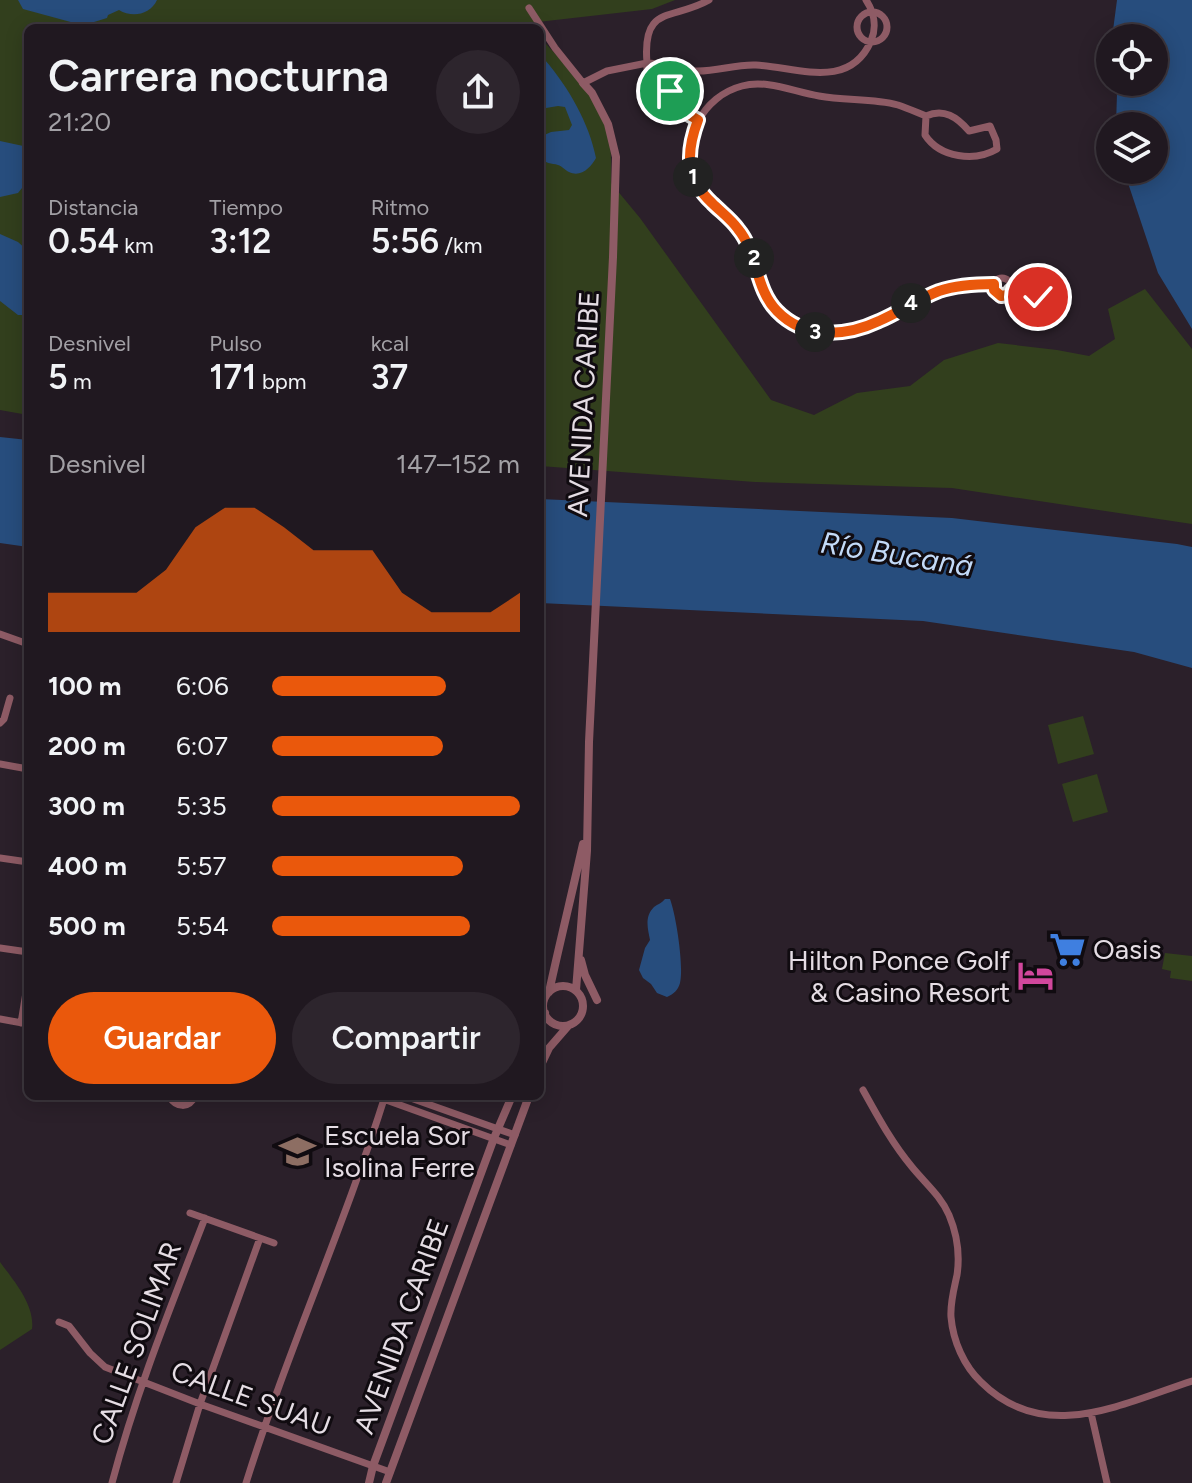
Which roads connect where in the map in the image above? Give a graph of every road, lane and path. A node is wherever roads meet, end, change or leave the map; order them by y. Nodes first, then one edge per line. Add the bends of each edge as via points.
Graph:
1 (709, 0) edge
2 (866, 0) edge
3 (529, 8) dead end
4 (872, 12) junction
5 (539, 24) edge
6 (544, 31) edge
7 (871, 42) junction
8 (647, 63) junction
9 (583, 83) junction
10 (669, 91) junction
11 (651, 96) junction
12 (669, 103) junction
13 (686, 113) junction
14 (926, 116) junction
15 (698, 120) junction
16 (994, 284) junction
17 (1011, 290) junction
18 (1061, 313) dead end
19 (0, 634) edge
20 (24, 643) edge
21 (10, 698) dead end
22 (0, 723) edge
23 (0, 764) edge
24 (24, 768) edge
25 (587, 827) junction
26 (0, 858) edge
27 (24, 861) edge
28 (0, 948) edge
29 (24, 951) edge
30 (580, 954) junction
31 (576, 990) junction
32 (549, 992) junction
33 (597, 1000) dead end
34 (545, 1013) joint
35 (0, 1019) edge
36 (24, 1023) edge
37 (570, 1024) junction
38 (544, 1059) edge
39 (863, 1090) dead end
40 (172, 1100) edge
41 (193, 1100) edge
42 (384, 1100) edge
43 (390, 1100) edge
44 (416, 1100) edge
45 (510, 1100) edge
46 (528, 1100) edge
47 (498, 1129) junction
48 (515, 1135) junction
49 (494, 1138) junction
50 (511, 1145) junction
51 (190, 1213) dead end
52 (205, 1218) junction
53 (260, 1238) junction
54 (274, 1243) dead end
55 (59, 1322) dead end
56 (143, 1381) junction
57 (1192, 1381) edge
58 (200, 1404) junction
59 (1091, 1413) junction
60 (264, 1427) junction
61 (373, 1466) junction
62 (390, 1472) junction
63 (112, 1483) edge
64 (176, 1483) edge
65 (246, 1483) edge
66 (369, 1483) edge
67 (386, 1483) edge
68 (1107, 1483) edge

1 - 8 street via 652,24
2 - 4 street
3 - 5 street, AVENIDA CARIBE
4 - 7 street via 857,23 858,33
4 - 7 street via 882,16 886,29 882,38
6 - 9 street, AVENIDA CARIBE
7 - 8 street via 851,65 824,73 748,65 692,71
8 - 9 street via 607,71
8 - 11 street
9 - 25 street, AVENIDA CARIBE via 608,124 616,157
10 - 11 street via 660,88
10 - 12 street
10 - 13 street via 678,93
11 - 12 street via 657,107
12 - 13 street
13 - 15 street
14 - 14 street via 928,141 948,153 965,157 997,149 990,126 969,131 951,115
14 - 15 street via 896,105 764,84 729,90
15 - 16 street via 689,153 696,183 744,236 765,295 797,327 818,333 857,329 942,290
16 - 17 street via 998,295
16 - 17 street via 1005,278
17 - 18 street via 1049,301
19 - 20 street
21 - 22 street
23 - 24 street
25 - 30 street, AVENIDA CARIBE
25 - 32 street, AVENIDA CARIBE
26 - 27 street
28 - 29 street
30 - 31 street, AVENIDA CARIBE
30 - 33 street
31 - 32 street via 565,986
31 - 37 street via 583,1007
32 - 34 street
34 - 37 street via 558,1025
35 - 36 street
37 - 38 street
39 - 59 street via 890,1138 949,1214 958,1253 952,1326 976,1377 1006,1403 1026,1412
40 - 41 street via 181,1106
42 - 60 street
43 - 49 street
44 - 47 street
45 - 47 street, AVENIDA CARIBE
46 - 48 street, AVENIDA CARIBE
47 - 48 street
47 - 49 street, AVENIDA CARIBE
48 - 50 street, AVENIDA CARIBE
49 - 50 street
49 - 61 street, AVENIDA CARIBE
50 - 62 street, AVENIDA CARIBE
51 - 52 street
52 - 53 street
52 - 56 street, CALLE SOLIMAR
53 - 54 street
53 - 58 street
55 - 56 street, CALLE SUAU via 69,1326 105,1367
56 - 58 street, CALLE SUAU
56 - 63 street, CALLE SOLIMAR
57 - 59 street
58 - 60 street, CALLE SUAU
58 - 64 street
59 - 68 street
60 - 61 street, CALLE SUAU
60 - 65 street
61 - 62 street, CALLE SUAU
61 - 66 street, AVENIDA CARIBE
62 - 67 street, AVENIDA CARIBE

